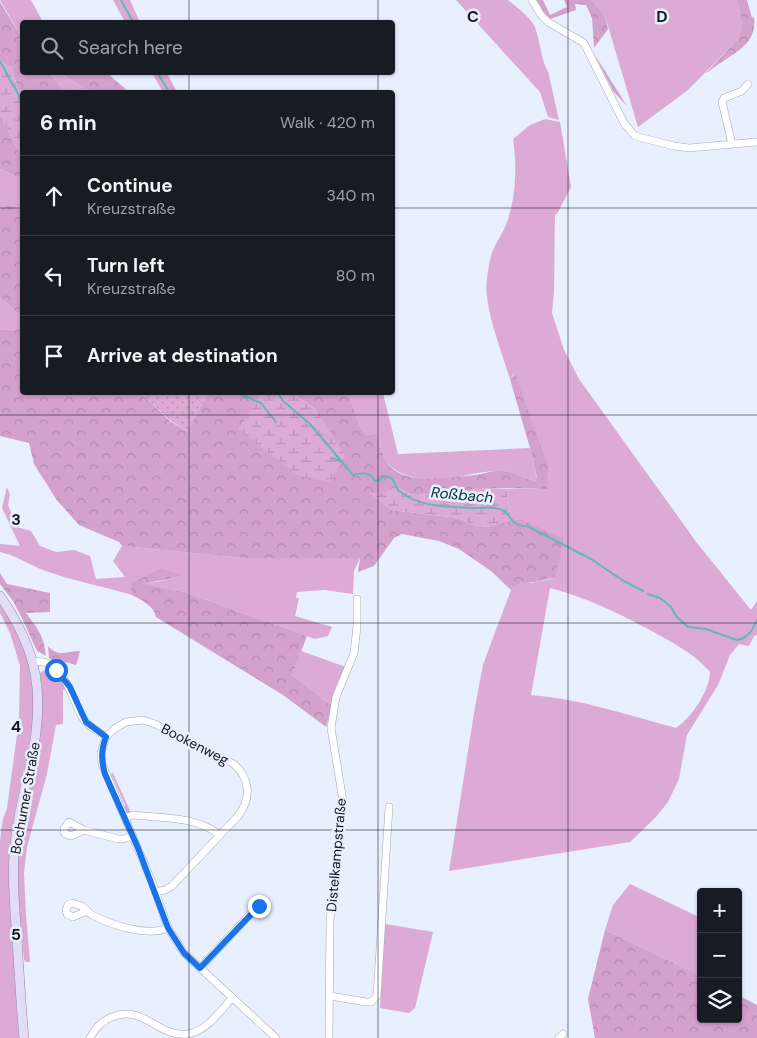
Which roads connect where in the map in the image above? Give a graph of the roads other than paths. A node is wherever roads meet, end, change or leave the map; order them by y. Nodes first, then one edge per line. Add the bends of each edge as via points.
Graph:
1 (532, 0) edge
2 (748, 84) dead end
3 (757, 142) edge
4 (732, 144) junction
5 (0, 596) edge
6 (357, 599) dead end
7 (33, 662) junction
8 (106, 737) junction
9 (388, 807) dead end
10 (125, 818) junction
11 (84, 830) dead end
12 (220, 835) junction
13 (133, 836) junction
14 (156, 892) junction
15 (259, 906) dead end
16 (87, 911) dead end
17 (168, 928) junction
18 (200, 968) junction
19 (330, 996) junction
20 (232, 998) junction
21 (24, 1038) edge
22 (90, 1038) edge
23 (276, 1038) edge
24 (329, 1038) edge

1 - 4 street via 548,22 584,43 624,123 635,136 689,148
2 - 4 street via 722,102
3 - 4 street
5 - 7 main road, Bochumer Straße via 21,630
6 - 19 street, Distelkampstraße via 354,653 336,697 331,728 344,801 330,920
7 - 8 street via 38,661 56,670 70,687 86,722
7 - 21 main road, Bochumer Straße via 38,690 37,724 14,857 14,904
8 - 10 street via 101,753 102,764
8 - 12 street, Bookenweg via 126,722 149,721 241,770 246,779 247,800
9 - 19 street via 376,996 371,1002
10 - 12 street via 133,815 193,822
10 - 13 street
11 - 13 street via 123,840
12 - 14 street, Bookenweg via 172,886
13 - 14 street
14 - 17 street
15 - 18 street
16 - 17 street via 109,923 148,932
17 - 18 street via 184,953
18 - 20 street
19 - 24 street, Distelkampstraße
20 - 22 street via 210,1022 189,1034 170,1033 144,1018 127,1014 102,1022
20 - 23 street

